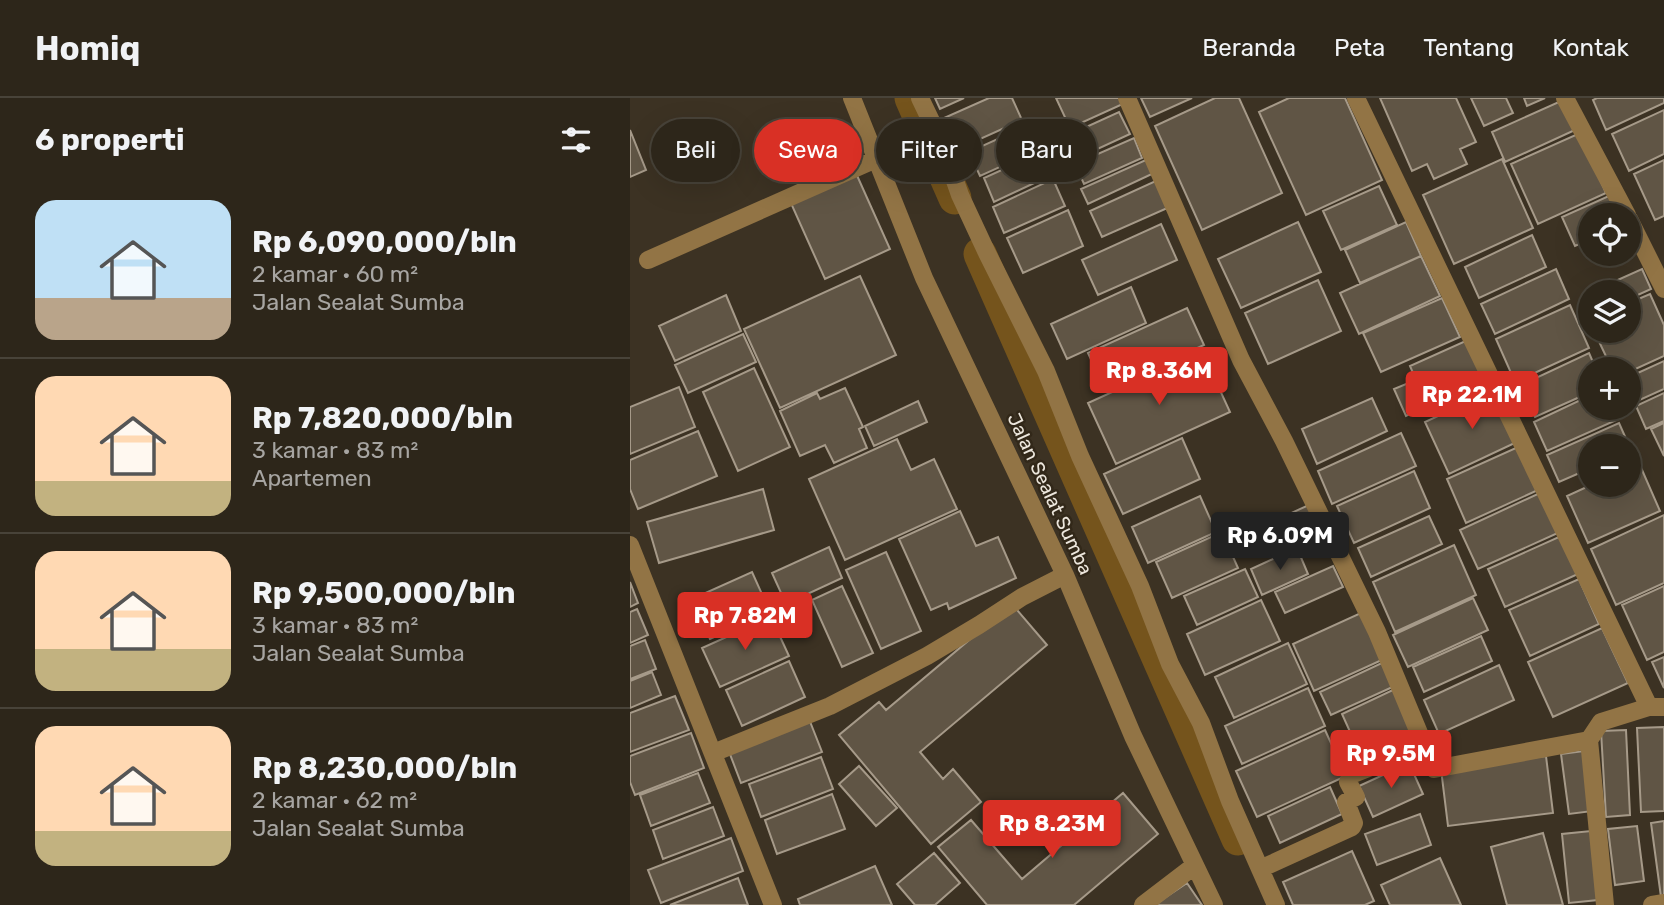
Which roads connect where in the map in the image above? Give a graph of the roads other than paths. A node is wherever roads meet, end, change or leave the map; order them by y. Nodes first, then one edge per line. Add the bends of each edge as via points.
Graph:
1 (852, 98) edge
2 (919, 98) edge
3 (1127, 98) edge
4 (1356, 98) edge
5 (1565, 98) edge
6 (876, 159) joint
7 (885, 182) edge
8 (1621, 203) edge
9 (1641, 243) edge
10 (648, 260) dead end
11 (1664, 289) edge
12 (630, 545) edge
13 (1065, 575) junction
14 (1657, 707) edge
15 (1589, 740) junction
16 (1424, 746) junction
17 (713, 753) junction
18 (1194, 866) junction
19 (1260, 869) junction
20 (1664, 903) edge
21 (773, 905) edge
22 (1143, 905) edge
23 (1214, 905) edge
24 (1276, 905) edge
25 (1605, 905) edge
26 (1652, 905) edge

1 - 6 street, Jalan Sealat Sumba
2 - 19 street via 960,195 1046,371
3 - 16 street via 1241,360 1377,632
4 - 14 street
5 - 8 street
6 - 10 street
7 - 13 street, Jalan Sealat Sumba via 924,278
9 - 11 street
12 - 17 street
13 - 17 street via 927,656 830,706
13 - 18 street, Jalan Sealat Sumba
14 - 15 street via 1601,722
15 - 16 street via 1434,769
15 - 25 street
16 - 19 street via 1351,775 1348,782 1356,798 1346,802 1352,827
17 - 21 street
18 - 22 street
18 - 23 street, Jalan Sealat Sumba
19 - 24 street
20 - 26 street

